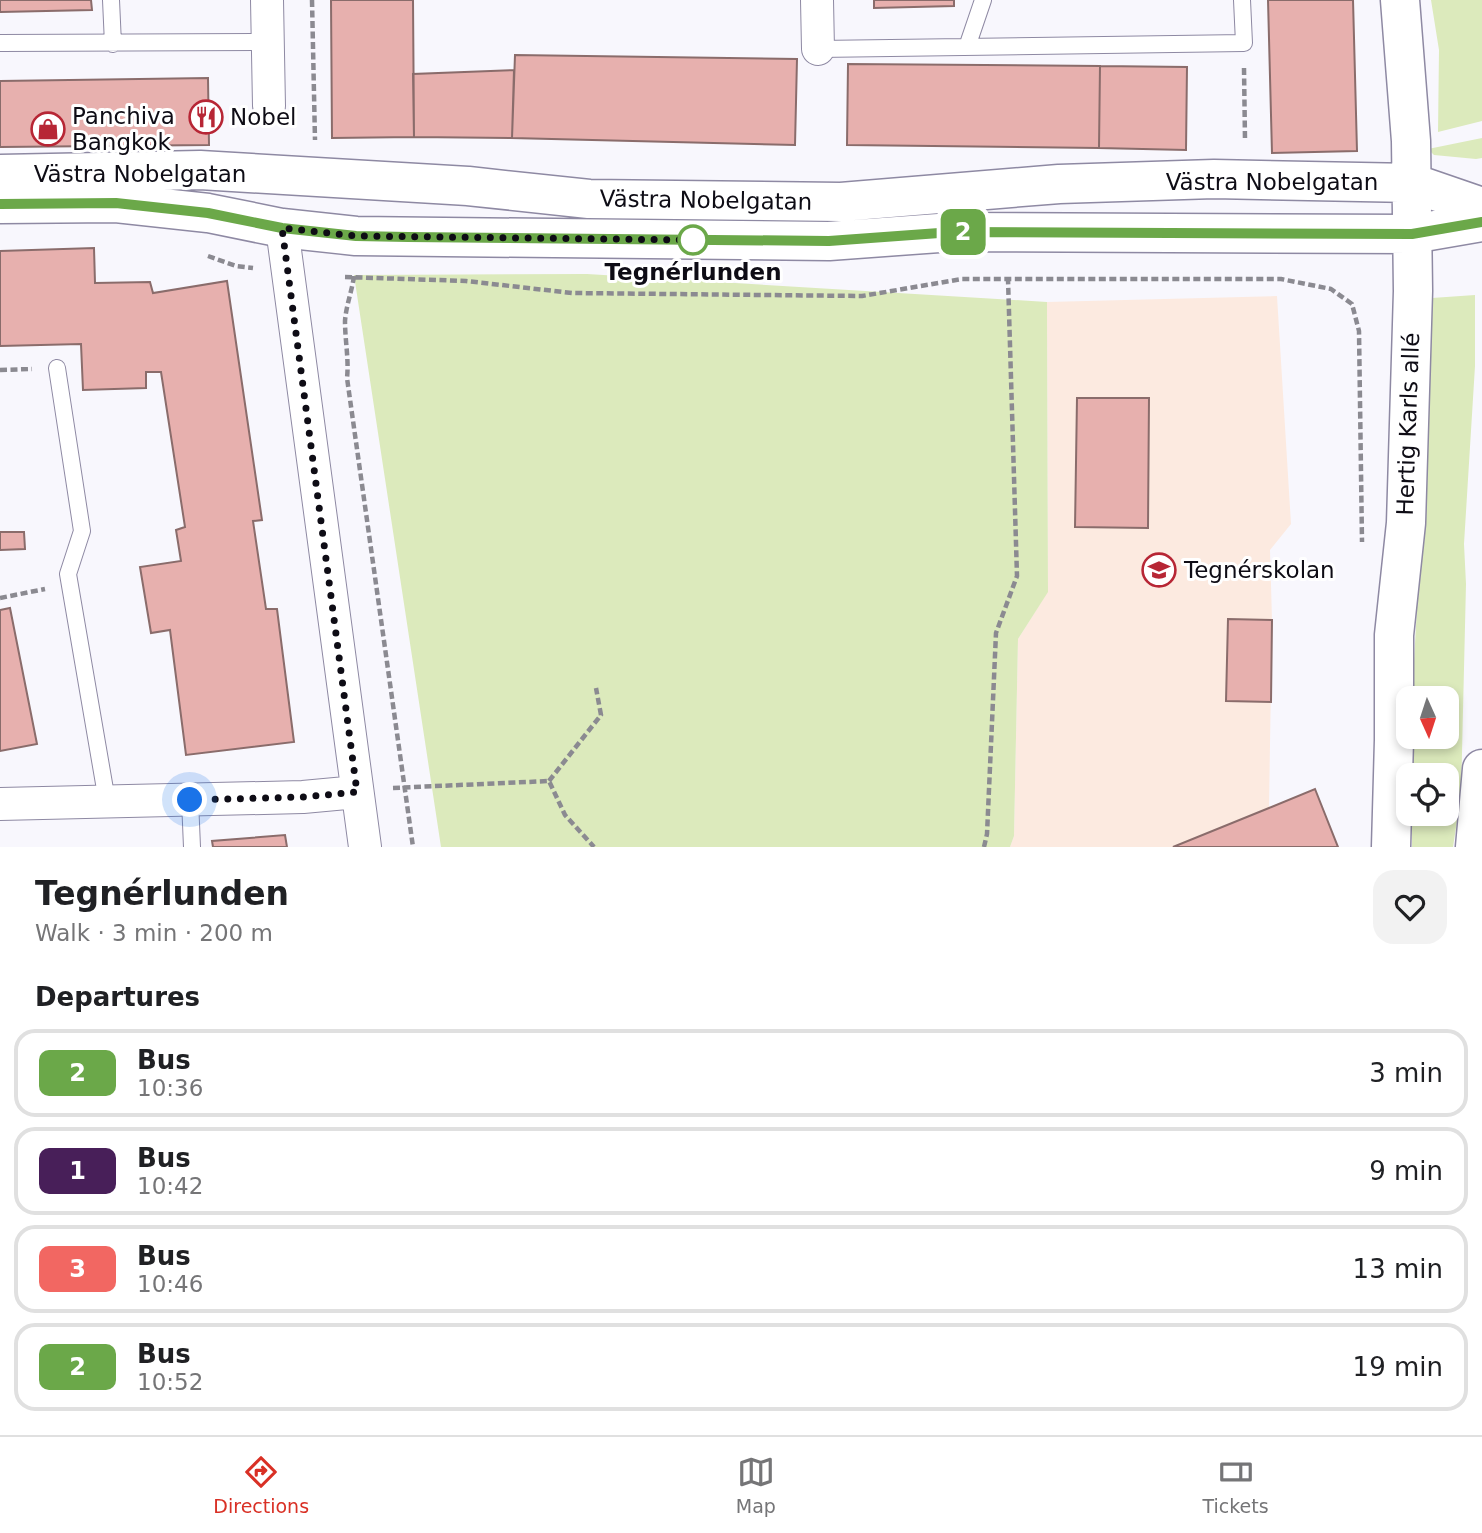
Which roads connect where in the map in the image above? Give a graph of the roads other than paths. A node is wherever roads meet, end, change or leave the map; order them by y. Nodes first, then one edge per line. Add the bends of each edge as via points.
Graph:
1 (111, 0) edge
2 (267, 0) edge
3 (817, 0) edge
4 (983, 0) edge
5 (1242, 0) edge
6 (1400, 0) edge
7 (268, 42) junction
8 (0, 43) edge
9 (113, 44) junction
10 (967, 47) junction
11 (818, 48) joint
12 (269, 106) dead end
13 (0, 174) edge
14 (1412, 183) junction
15 (0, 204) edge
16 (1482, 207) edge
17 (1482, 222) edge
18 (282, 228) junction
19 (1412, 234) junction
20 (57, 368) dead end
21 (1481, 783) edge
22 (357, 792) junction
23 (190, 800) junction
24 (107, 802) junction
25 (0, 804) edge
26 (192, 847) edge
27 (365, 847) edge
28 (1391, 847) edge
29 (1475, 847) edge

1 - 9 lane
2 - 7 street
3 - 11 street
4 - 10 lane
5 - 10 lane via 1244,43
6 - 14 main road, Hertig Karls allé
7 - 9 lane
7 - 12 street
8 - 9 lane
10 - 11 lane
13 - 14 main road, Västra Nobelgatan via 200,170 468,186 589,199 841,202 1059,184 1213,179
14 - 16 main road, Västra Nobelgatan
14 - 19 main road, Hertig Karls allé
15 - 18 main road, Västra Nobelgatan via 116,203 208,213
17 - 19 main road, Västra Nobelgatan
18 - 19 main road, Västra Nobelgatan via 356,236 829,241 953,232
18 - 22 street
19 - 28 main road, Hertig Karls allé via 1406,523 1394,635
20 - 24 lane via 82,531 68,574
21 - 29 main road
22 - 23 street
22 - 27 street
23 - 24 street
23 - 26 lane
24 - 25 street

